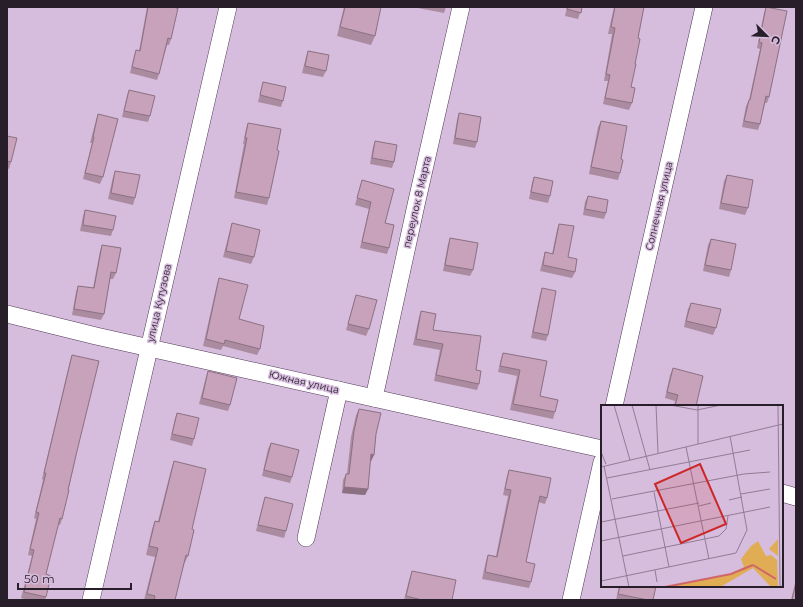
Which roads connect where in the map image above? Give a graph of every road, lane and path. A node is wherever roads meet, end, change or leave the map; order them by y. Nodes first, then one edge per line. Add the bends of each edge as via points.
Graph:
1 (228, 7) edge
2 (461, 7) edge
3 (704, 7) edge
4 (7, 314) edge
5 (149, 347) junction
6 (338, 390) junction
7 (374, 398) junction
8 (614, 405) edge
9 (601, 449) edge
10 (601, 466) edge
11 (783, 493) edge
12 (796, 497) edge
13 (306, 538) dead end
14 (91, 600) edge
15 (571, 600) edge

1 - 5 street, улица Кутузова
2 - 7 street, переулок 8 Марта
3 - 8 street, Солнечная улица
4 - 5 street, Южная улица
5 - 6 street, Южная улица
5 - 14 street, улица Кутузова
6 - 7 street, Южная улица
6 - 13 street
7 - 9 street, Южная улица
10 - 15 street
11 - 12 street

